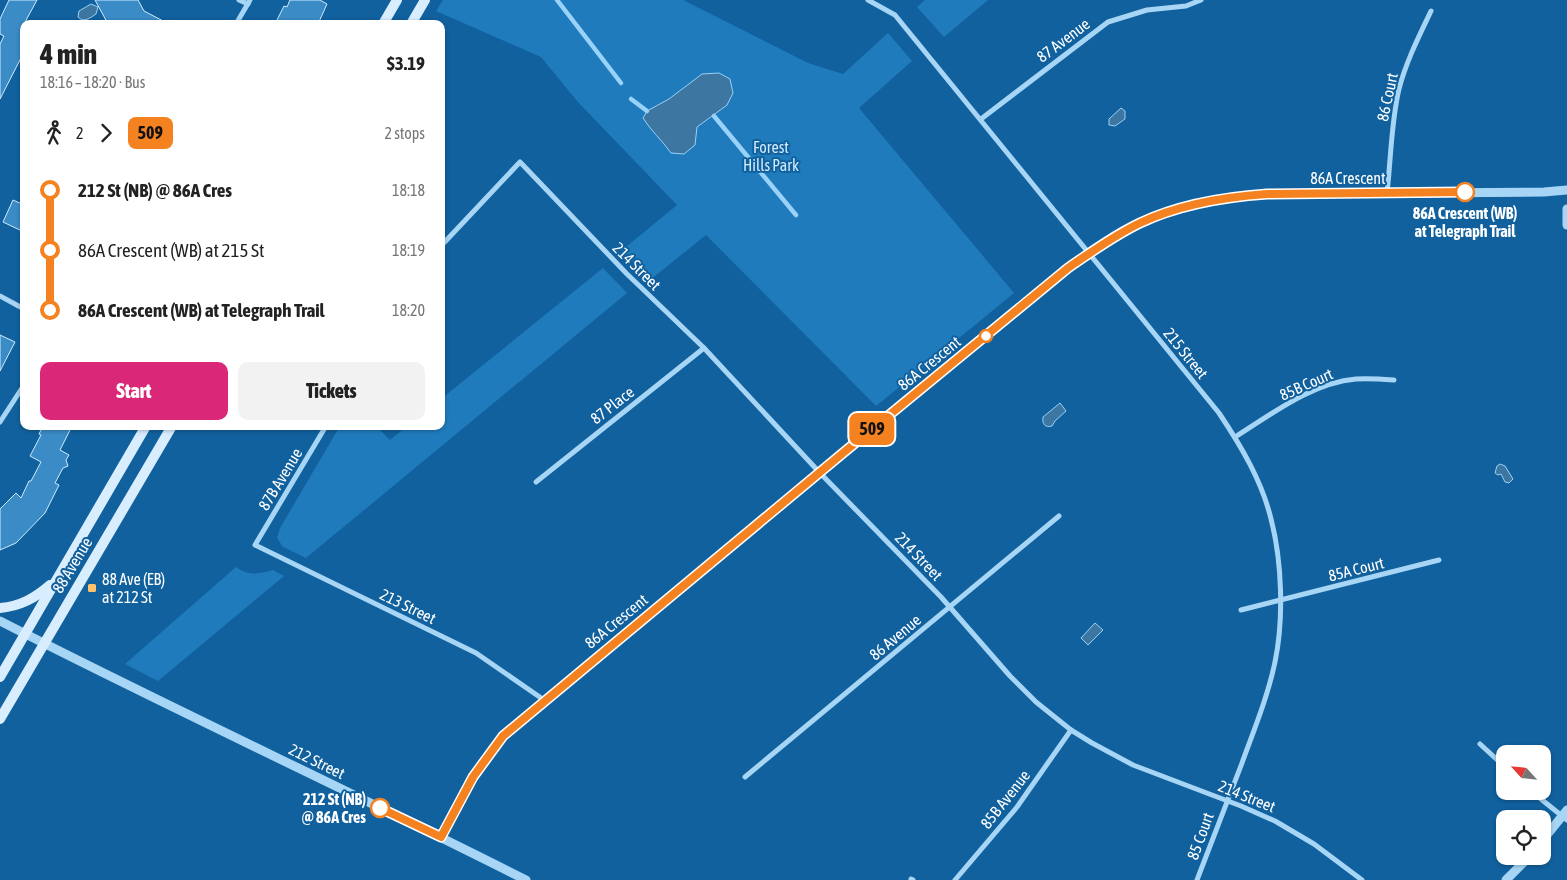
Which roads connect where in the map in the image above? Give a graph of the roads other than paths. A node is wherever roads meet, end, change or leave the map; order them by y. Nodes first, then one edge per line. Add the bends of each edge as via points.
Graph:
1 (239, 0) edge
2 (397, 0) edge
3 (425, 0) edge
4 (868, 0) edge
5 (1201, 0) edge
6 (249, 2) edge
7 (1432, 11) dead end
8 (238, 20) edge
9 (385, 20) edge
10 (413, 20) edge
11 (981, 118) junction
12 (1567, 190) edge
13 (1387, 193) junction
14 (1567, 209) edge
15 (1567, 225) edge
16 (445, 242) edge
17 (1088, 254) junction
18 (0, 296) edge
19 (20, 307) edge
20 (704, 348) junction
21 (1394, 380) dead end
22 (20, 391) edge
23 (0, 422) edge
24 (144, 430) edge
25 (170, 430) edge
26 (324, 430) edge
27 (1235, 437) junction
28 (820, 473) junction
29 (536, 482) dead end
30 (1059, 516) dead end
31 (255, 545) joint
32 (1439, 560) dead end
33 (58, 577) junction
34 (1280, 601) junction
35 (950, 607) junction
36 (0, 608) edge
37 (1241, 610) dead end
38 (0, 621) edge
39 (25, 634) junction
40 (43, 644) junction
41 (0, 677) edge
42 (544, 700) junction
43 (0, 719) edge
44 (1071, 730) junction
45 (1480, 744) dead end
46 (1496, 759) edge
47 (745, 777) dead end
48 (1544, 800) edge
49 (1227, 801) junction
50 (1565, 815) edge
51 (1551, 831) edge
52 (441, 837) junction
53 (1521, 865) edge
54 (526, 880) edge
55 (955, 880) edge
56 (1197, 880) edge
57 (1362, 880) edge
58 (1506, 880) edge

1 - 6 street
2 - 9 main road
3 - 10 main road
4 - 11 street, 215 Street via 895,15
5 - 11 street, 87 Avenue via 1186,6 1147,10 1108,22
6 - 8 street
7 - 13 street, 86 Court via 1415,44 1400,88
11 - 17 street, 215 Street
12 - 13 street, 86A Crescent
13 - 17 street, 86A Crescent via 1235,196 1175,210 1141,223
14 - 15 street
16 - 20 street, 214 Street via 520,162 627,274
17 - 27 street, 215 Street via 1219,413
17 - 28 street, 86A Crescent
18 - 19 street
20 - 28 street, 214 Street
20 - 29 street, 87 Place
21 - 27 street, 85B Court via 1354,379 1328,384 1298,398
22 - 23 street
24 - 33 main road, 88 Avenue
25 - 40 main road, 88 Avenue
26 - 31 street, 87B Avenue
27 - 34 street, 215 Street via 1271,517 1279,565
28 - 35 street, 214 Street
28 - 42 street, 86A Crescent
30 - 35 street, 86 Avenue
31 - 42 street, 213 Street via 476,653
32 - 34 street, 85A Court
33 - 36 main road via 37,597
33 - 39 main road, 88 Avenue
34 - 37 street, 85A Court
34 - 49 street, 215 Street via 1278,645 1269,685
35 - 44 street, 214 Street via 1020,688
35 - 47 street, 86 Avenue
38 - 39 street
39 - 40 street
39 - 41 main road, 88 Avenue
40 - 43 main road, 88 Avenue
40 - 52 street, 212 Street
42 - 52 street, 86A Crescent via 503,736 473,777
44 - 49 street, 214 Street via 1148,772
44 - 55 street, 85B Avenue via 1017,807
45 - 46 street
48 - 50 street
49 - 56 street, 85 Court
49 - 57 street, 214 Street via 1262,814 1302,836
50 - 51 street
52 - 54 street, 212 Street
53 - 58 street

